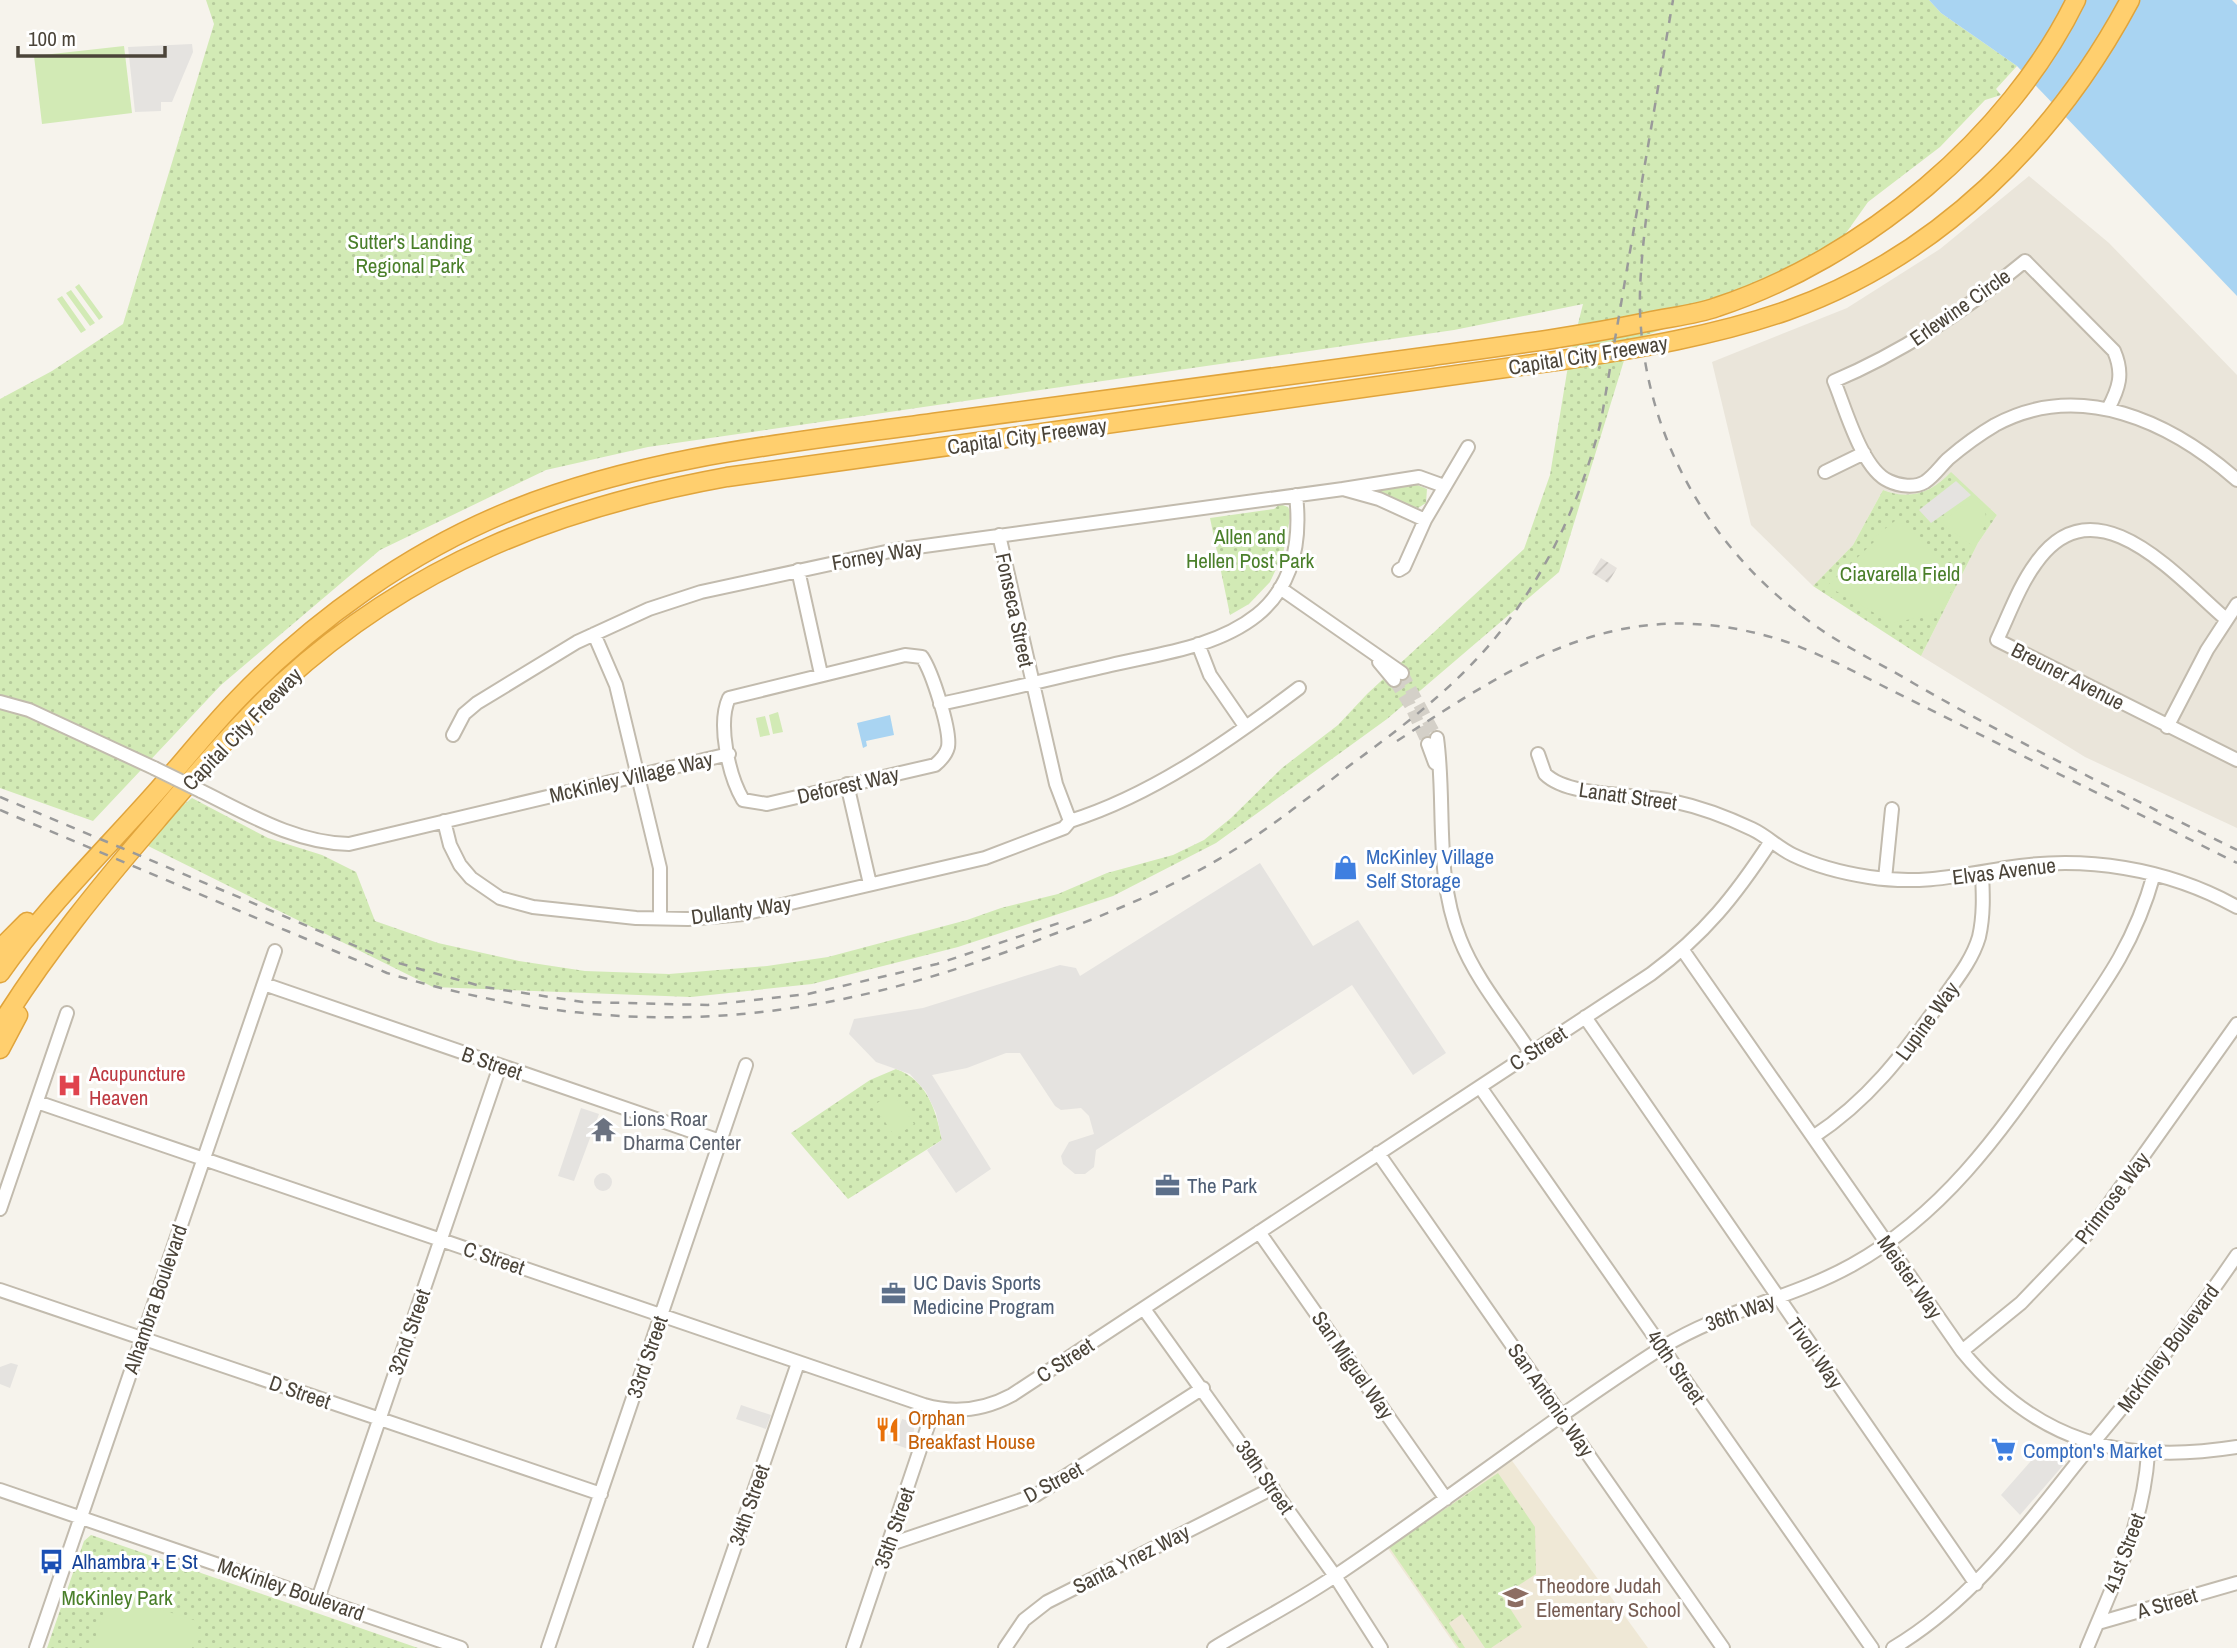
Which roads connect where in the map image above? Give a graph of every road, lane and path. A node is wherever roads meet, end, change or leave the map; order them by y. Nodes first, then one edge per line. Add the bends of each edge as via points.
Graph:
1 (2077, 0) edge
2 (2130, 0) edge
3 (2108, 409) junction
4 (1468, 447) dead end
5 (1864, 453) junction
6 (1825, 472) dead end
7 (2237, 480) edge
8 (1444, 486) junction
9 (1343, 489) junction
10 (1296, 495) junction
11 (1425, 520) junction
12 (999, 535) junction
13 (798, 570) junction
14 (1399, 570) dead end
15 (1280, 588) junction
16 (2237, 604) edge
17 (2226, 619) junction
18 (594, 634) junction
19 (1198, 644) junction
20 (821, 674) junction
21 (1398, 677) tunnel mouth
22 (1031, 684) junction
23 (1299, 688) dead end
24 (0, 702) edge
25 (940, 704) junction
26 (1245, 726) junction
27 (2167, 727) junction
28 (453, 735) dead end
29 (1432, 741) tunnel mouth
30 (729, 754) junction
31 (1538, 754) dead end
32 (2237, 760) edge
33 (637, 776) junction
34 (847, 784) junction
35 (1892, 809) dead end
36 (444, 821) junction
37 (1070, 821) junction
38 (1771, 841) junction
39 (1982, 873) junction
40 (2154, 874) junction
41 (108, 877) junction
42 (1885, 879) junction
43 (870, 884) junction
44 (58, 899) junction
45 (2237, 906) edge
46 (660, 918) junction
47 (0, 948) edge
48 (1682, 949) junction
49 (275, 951) dead end
50 (0, 972) edge
51 (264, 984) junction
52 (67, 1013) dead end
53 (1585, 1017) junction
54 (2237, 1024) edge
55 (0, 1026) edge
56 (0, 1049) edge
57 (1531, 1053) junction
58 (746, 1065) dead end
59 (500, 1066) junction
60 (1480, 1087) junction
61 (37, 1102) junction
62 (1813, 1138) junction
63 (720, 1141) junction
64 (1378, 1153) junction
65 (204, 1159) junction
66 (0, 1209) edge
67 (1259, 1232) junction
68 (441, 1240) junction
69 (1887, 1243) junction
70 (2237, 1255) edge
71 (0, 1290) edge
72 (1777, 1298) junction
73 (1144, 1309) junction
74 (661, 1314) junction
75 (142, 1338) junction
76 (1662, 1348) junction
77 (1962, 1351) junction
78 (798, 1363) junction
79 (1203, 1388) junction
80 (934, 1408) junction
81 (1563, 1417) junction
82 (380, 1419) junction
83 (2093, 1444) junction
84 (2237, 1447) edge
85 (2148, 1454) junction
86 (1273, 1488) junction
87 (0, 1490) edge
88 (601, 1494) junction
89 (1446, 1499) junction
90 (81, 1517) junction
91 (888, 1545) junction
92 (1335, 1576) junction
93 (2237, 1583) edge
94 (1976, 1584) junction
95 (318, 1599) junction
96 (2098, 1623) junction
97 (36, 1648) edge
98 (461, 1648) edge
99 (548, 1648) edge
100 (700, 1648) edge
101 (853, 1648) edge
102 (1005, 1648) edge
103 (1214, 1648) edge
104 (1381, 1648) edge
105 (1723, 1648) edge
106 (1872, 1648) edge
107 (1893, 1648) edge
108 (2087, 1648) edge

1 - 44 highway, Capital City Freeway via 2017,96 1905,205 1784,278 1716,308 1578,336 668,462 587,483 510,511 411,562 298,642 237,699
2 - 41 highway, Capital City Freeway via 2086,74 2021,155 1986,190 1933,234 1860,279 1788,310 1669,343 727,477 646,492 566,515 489,546 415,585 346,631 282,683 224,742
3 - 5 street, Erlewine Circle via 2068,404 2018,415 1993,426 1924,482 1912,486 1888,481
3 - 5 street, Erlewine Circle via 2120,387 2114,351 2025,261 1921,338 1834,381
3 - 7 street via 2181,436
4 - 8 street
5 - 6 street
8 - 9 street, Forney Way via 1419,477
8 - 11 street
9 - 10 street, Forney Way
9 - 11 street, Forney Way
10 - 12 street, Forney Way
10 - 15 street via 1298,539
11 - 14 street
12 - 13 street, Forney Way
12 - 22 street, Fonseca Street
13 - 18 street, Forney Way via 691,595
13 - 20 street
15 - 19 street via 1257,615
15 - 21 street via 1368,648
16 - 17 street
17 - 27 street
17 - 27 street, Breuner Avenue via 2139,545 2115,532 2094,530 2067,536 2042,556 2028,576 1997,640
18 - 28 street, Forney Way via 477,704 464,714
18 - 33 street via 616,685
19 - 22 street
19 - 26 street via 1210,675
20 - 25 street, McKinley Village Way via 905,655 922,657 932,671
20 - 30 street, McKinley Village Way via 729,698 724,719
22 - 25 street
22 - 37 street via 1056,785
23 - 26 street, Dullanty Way
24 - 36 street, McKinley Village Way, bridge via 29,710 292,834 321,842 366,843
25 - 34 street, Deforest Way via 948,746 935,765
26 - 37 street, Dullanty Way via 1110,809
27 - 32 street, Breuner Avenue
29 - 57 street via 1443,861 1460,940
30 - 33 street, McKinley Village Way
30 - 34 street, Deforest Way via 738,791 743,800 755,804
31 - 38 street, Lanatt Street via 1545,774 1570,789 1682,803 1734,821
33 - 36 street, McKinley Village Way
33 - 46 street via 660,868
34 - 43 street
35 - 42 street
36 - 46 street, Dullanty Way via 460,865 500,898 533,907
37 - 43 street, Dullanty Way via 1064,828 985,858
38 - 42 street, Elvas Avenue via 1827,868
38 - 48 street, C Street via 1733,899
39 - 40 street, Elvas Avenue via 2057,863
39 - 42 street, Elvas Avenue via 1953,879
39 - 62 street, Lupine Way via 1982,919 1965,968 1880,1084
40 - 45 street, Elvas Avenue
40 - 69 street, 36th Way via 2136,930 2115,968 1998,1136 1954,1187
41 - 55 highway, Capital City Freeway via 57,940
41 - 56 highway via 26,1001
43 - 46 street, Dullanty Way via 743,914
44 - 47 highway
44 - 50 highway, Capital City Freeway
48 - 53 street, C Street
48 - 62 street, Meister Way
49 - 51 street, Alhambra Boulevard
51 - 59 street, B Street
51 - 65 street, Alhambra Boulevard
52 - 61 street
53 - 57 street, C Street
53 - 72 street, Tivoli Way
54 - 77 street, Primrose Way via 2089,1232 2021,1303
57 - 60 street, C Street
58 - 63 street, 33rd Street
59 - 63 street, B Street
59 - 68 street, 32nd Street
60 - 64 street, C Street
60 - 76 street, 40th Street
61 - 65 street, C Street
61 - 66 street
62 - 69 street, Meister Way
63 - 74 street, 33rd Street
64 - 67 street, C Street
64 - 81 street, San Antonio Way
65 - 68 street, C Street
65 - 75 street, Alhambra Boulevard
67 - 73 street, C Street
67 - 89 street, San Miguel Way
68 - 74 street, C Street
68 - 82 street, 32nd Street
69 - 72 street, 36th Way via 1826,1279
69 - 77 street, Meister Way
70 - 83 street, McKinley Boulevard via 2165,1357
71 - 75 street, D Street
72 - 76 street, 36th Way via 1726,1315
72 - 94 street, Tivoli Way
73 - 79 street, 39th Street
73 - 80 street, C Street via 1002,1400 969,1410
74 - 78 street, C Street
74 - 88 street, 33rd Street
75 - 82 street, D Street
75 - 90 street, Alhambra Boulevard
76 - 81 street, 36th Way
76 - 106 street, 40th Street
77 - 83 street, Meister Way via 2025,1412
78 - 80 street, C Street
78 - 100 street, 34th Street
79 - 86 street, 39th Street
79 - 91 street, D Street via 1036,1495
80 - 91 street, 35th Street
81 - 89 street, 36th Way
81 - 105 street, San Antonio Way
82 - 88 street, D Street
82 - 95 street, 32nd Street
83 - 85 street, Meister Way
83 - 94 street, McKinley Boulevard
84 - 85 street, Meister Way
85 - 96 street, 41st Street via 2138,1522
86 - 92 street, 39th Street
86 - 102 street, Santa Ynez Way via 1047,1602 1024,1620
87 - 90 street, McKinley Boulevard
88 - 99 street, 33rd Street
89 - 92 street, 36th Way
90 - 95 street, McKinley Boulevard
90 - 97 street, Alhambra Boulevard
91 - 101 street, 35th Street
92 - 103 street, 36th Way
92 - 104 street, 39th Street
93 - 96 street, A Street
94 - 107 street, McKinley Boulevard
95 - 98 street, McKinley Boulevard
96 - 108 street, 41st Street

